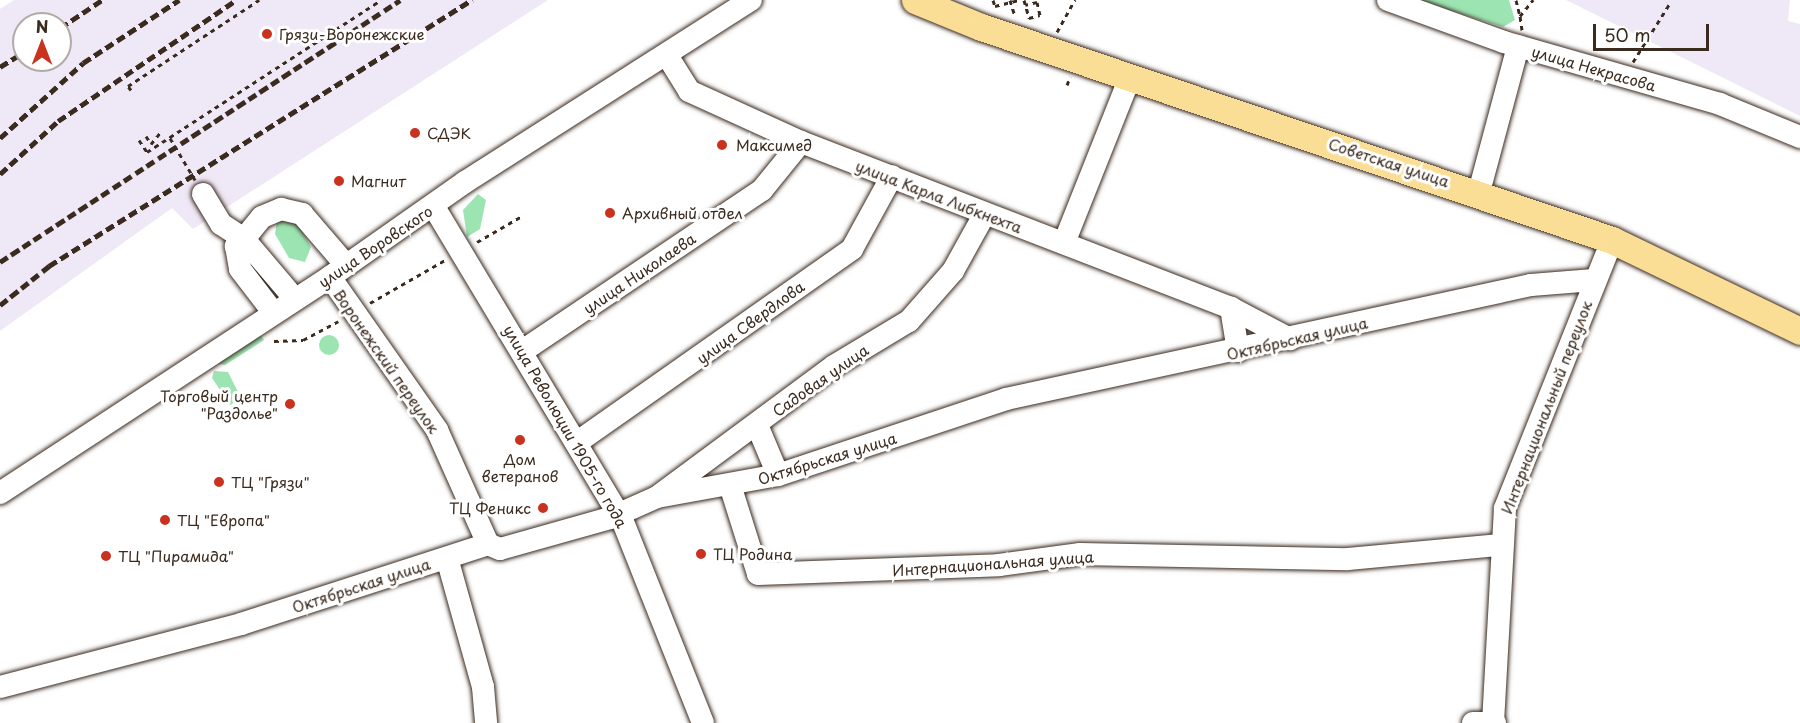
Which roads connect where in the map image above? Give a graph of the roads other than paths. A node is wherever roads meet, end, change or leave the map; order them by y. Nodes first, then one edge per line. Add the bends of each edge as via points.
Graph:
1 (752, 0) edge
2 (915, 0) edge
3 (946, 0) edge
4 (1388, 0) edge
5 (968, 20) junction
6 (1524, 47) junction
7 (668, 57) junction
8 (1130, 77) junction
9 (1800, 137) edge
10 (801, 142) junction
11 (891, 177) junction
12 (1479, 192) junction
13 (204, 194) road end
14 (434, 207) junction
15 (984, 215) junction
16 (244, 239) junction
17 (1612, 240) junction
18 (1064, 243) junction
19 (337, 271) junction
20 (1594, 280) junction
21 (294, 298) junction
22 (1231, 308) junction
23 (273, 312) junction
24 (1800, 331) edge
25 (1290, 339) junction
26 (524, 350) junction
27 (1238, 351) junction
28 (757, 425) junction
29 (579, 441) junction
30 (778, 475) junction
31 (730, 485) junction
32 (0, 493) edge
33 (657, 497) junction
34 (619, 514) junction
35 (488, 544) junction
36 (1500, 545) junction
37 (447, 558) junction
38 (0, 687) edge
39 (486, 723) edge
40 (703, 723) edge
41 (1473, 723) edge
42 (1494, 723) edge

1 - 7 street, улица Воровского
2 - 5 main road, Советская улица
3 - 5 main road, Советская улица
4 - 6 street, улица Некрасова
5 - 8 main road, Советская улица
6 - 9 street, улица Некрасова via 1720,104
6 - 12 street
7 - 10 street, улица Карла Либкнехта via 689,91
7 - 14 street, улица Воровского via 465,182
8 - 12 main road, Советская улица
8 - 18 street
10 - 11 street, улица Карла Либкнехта
10 - 26 street, улица Николаева via 762,190
11 - 15 street, улица Карла Либкнехта
11 - 29 street, улица Свердлова via 852,249
12 - 17 main road, Советская улица
13 - 16 street via 221,224
14 - 19 street, улица Воровского
14 - 26 street, улица Революции 1905-го года
15 - 18 street, улица Карла Либкнехта
15 - 28 street, Садовая улица via 953,271 909,321 834,366
16 - 19 street, Воронежский переулок via 262,217 281,209 302,214
16 - 21 street
16 - 23 street via 236,246 240,269
17 - 20 street, Интернациональный переулок
17 - 24 main road, Советская улица
18 - 22 street, улица Карла Либкнехта
19 - 21 street, улица Воровского
19 - 35 street, Воронежский переулок via 437,430
20 - 25 street, Октябрьская улица via 1531,285
20 - 36 street, Интернациональный переулок via 1505,508
21 - 23 street, улица Воровского
22 - 25 street, улица Карла Либкнехта
22 - 27 street
23 - 32 street, улица Воровского
25 - 27 street, Октябрьская улица
26 - 29 street, улица Революции 1905-го года
27 - 30 street, Октябрьская улица via 1006,399
28 - 30 street
28 - 33 street, Садовая улица
29 - 34 street, улица Революции 1905-го года
30 - 31 street, Октябрьская улица
31 - 33 street, Октябрьская улица
31 - 36 street, Интернациональная улица via 760,584 1080,554 1348,559
33 - 34 street, Октябрьская улица
34 - 35 street, Октябрьская улица via 500,549
34 - 40 street, улица Революции 1905-го года via 665,616
35 - 37 street, Октябрьская улица
36 - 42 street, Интернациональный переулок
37 - 38 street, Октябрьская улица via 241,624
37 - 39 street via 483,687
41 - 42 street

